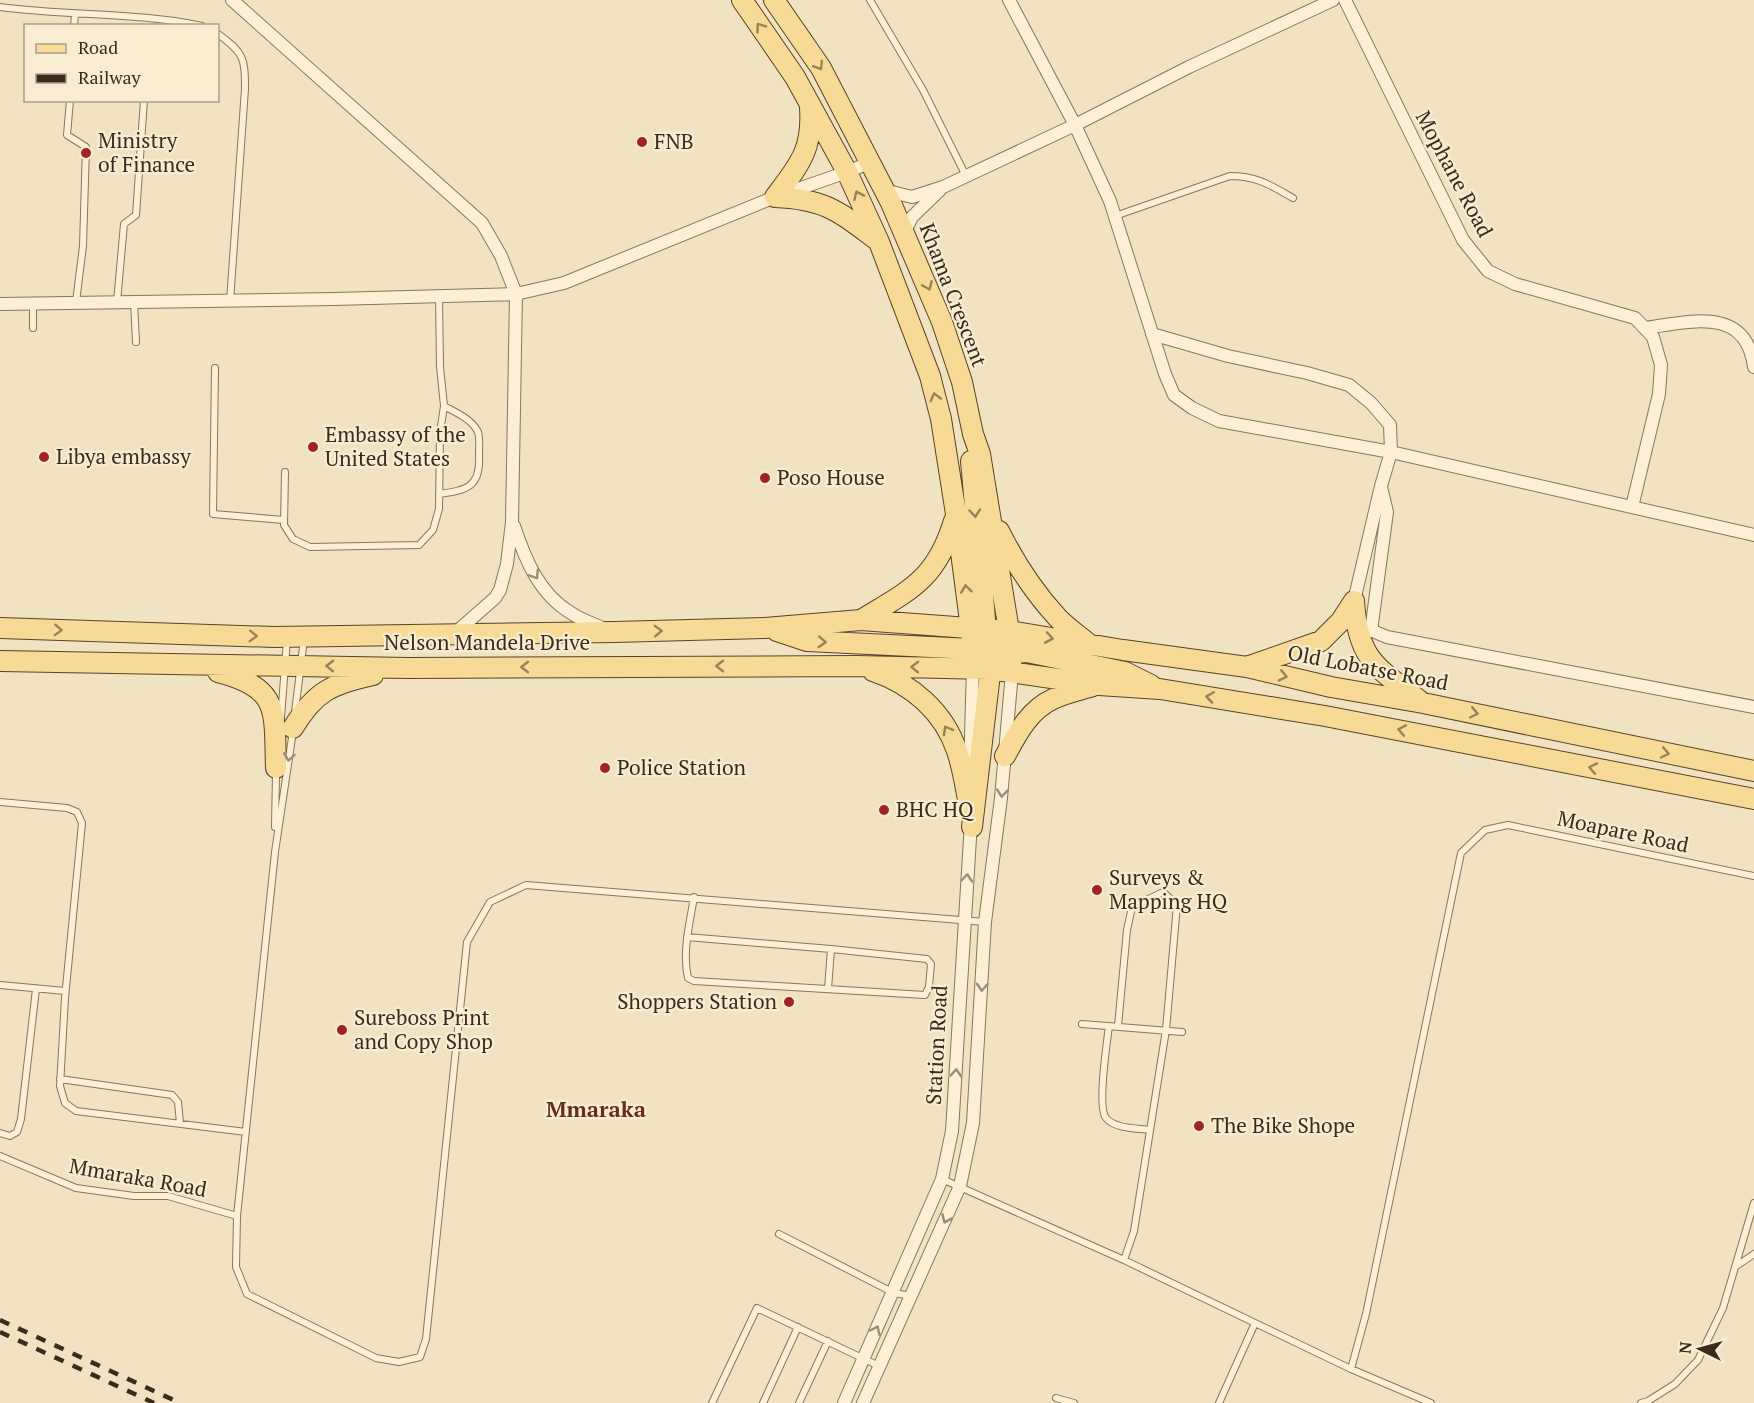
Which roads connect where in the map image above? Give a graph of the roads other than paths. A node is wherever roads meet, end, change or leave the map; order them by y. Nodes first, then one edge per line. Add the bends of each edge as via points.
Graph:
1 (232, 0) edge
2 (742, 0) edge
3 (774, 0) edge
4 (870, 0) edge
5 (1009, 0) edge
6 (1333, 0) edge
7 (1345, 0) edge
8 (0, 7) edge
9 (75, 14) junction
10 (141, 17) junction
11 (74, 24) edge
12 (141, 24) edge
13 (193, 24) edge
14 (219, 34) edge
15 (70, 102) edge
16 (144, 102) edge
17 (810, 102) junction
18 (1075, 125) junction
19 (871, 162) junction
20 (848, 172) junction
21 (966, 176) junction
22 (943, 187) junction
23 (884, 190) junction
24 (775, 197) junction
25 (1293, 198) dead end
26 (1114, 216) junction
27 (904, 233) junction
28 (879, 242) junction
29 (516, 294) junction
30 (439, 296) junction
31 (230, 301) junction
32 (134, 302) junction
33 (33, 303) junction
34 (76, 303) junction
35 (117, 303) junction
36 (0, 304) edge
37 (33, 328) dead end
38 (1645, 328) junction
39 (1152, 334) junction
40 (135, 342) dead end
41 (1754, 367) edge
42 (215, 368) dead end
43 (444, 406) junction
44 (973, 434) junction
45 (1391, 452) junction
46 (285, 472) dead end
47 (1381, 486) junction
48 (439, 494) junction
49 (1632, 507) junction
50 (956, 514) junction
51 (992, 518) junction
52 (284, 519) junction
53 (513, 522) junction
54 (1754, 535) edge
55 (1354, 601) junction
56 (861, 620) junction
57 (0, 628) edge
58 (765, 628) junction
59 (1363, 628) junction
60 (614, 632) junction
61 (454, 634) junction
62 (296, 637) junction
63 (1091, 645) junction
64 (988, 647) junction
65 (0, 661) edge
66 (179, 664) junction
67 (294, 666) junction
68 (856, 666) junction
69 (1247, 667) junction
70 (408, 668) junction
71 (1012, 672) junction
72 (1099, 685) junction
73 (1160, 689) junction
74 (1423, 703) junction
75 (1754, 707) edge
76 (293, 728) junction
77 (1005, 756) junction
78 (276, 768) junction
79 (1754, 771) edge
80 (1754, 799) edge
81 (0, 802) edge
82 (969, 806) junction
83 (972, 827) junction
84 (274, 852) junction
85 (1754, 876) edge
86 (694, 897) junction
87 (964, 921) junction
88 (985, 922) junction
89 (687, 937) junction
90 (831, 949) junction
91 (0, 985) edge
92 (36, 989) junction
93 (828, 989) junction
94 (65, 992) junction
95 (1082, 1024) dead end
96 (1109, 1026) junction
97 (1118, 1026) junction
98 (1166, 1030) junction
99 (1182, 1032) dead end
100 (60, 1079) junction
101 (180, 1124) junction
102 (1150, 1130) junction
103 (246, 1132) junction
104 (0, 1133) edge
105 (0, 1156) edge
106 (942, 1179) junction
107 (960, 1186) junction
108 (1754, 1203) edge
109 (237, 1216) junction
110 (1752, 1221) edge
111 (779, 1234) dead end
112 (1754, 1254) edge
113 (1124, 1260) junction
114 (1735, 1267) junction
115 (894, 1293) junction
116 (911, 1297) junction
117 (1255, 1323) junction
118 (798, 1327) junction
119 (828, 1341) junction
120 (863, 1359) junction
121 (879, 1367) junction
122 (1351, 1369) junction
123 (1056, 1398) dead end
124 (712, 1403) edge
125 (763, 1403) edge
126 (799, 1403) edge
127 (844, 1403) edge
128 (863, 1403) edge
129 (1074, 1403) edge
130 (1220, 1403) edge
131 (1431, 1403) edge
132 (1641, 1403) edge

1 - 29 street via 482,223
17 -> 2 main road
3 -> 19 main road, Khama Crescent via 821,68
4 - 21 lane via 923,90
5 - 18 street
6 - 18 street
7 - 38 street, Mophane Road via 1463,240 1488,271 1515,284 1635,318
8 - 9 lane
9 - 10 lane
9 - 11 lane
10 - 12 lane
10 - 13 lane
14 - 31 lane via 242,55 245,64
15 - 34 lane via 68,135 86,147 83,246
16 - 35 lane via 136,215 123,224
17 - 20 main road
17 - 24 main road via 808,147
18 - 21 street
18 - 26 street
19 - 20 street
19 - 23 main road, Khama Crescent
20 - 24 street
28 -> 20 main road
21 - 22 street
22 - 23 street via 912,197
22 - 27 street via 912,217
23 - 27 main road, Khama Crescent
24 - 28 main road via 824,204
24 - 29 street via 564,283
25 - 26 lane via 1259,179 1230,176
26 - 39 street
27 -> 44 main road, Khama Crescent via 942,322 962,382
50 -> 28 main road via 930,376
29 - 30 street
29 - 53 street
30 - 31 street
30 - 43 lane
31 - 32 street
32 - 35 street
32 - 40 lane
33 - 34 street
33 - 36 street
33 - 37 lane
34 - 35 street
38 - 41 street via 1698,321 1724,324 1744,338
38 - 49 street via 1653,337 1660,365 1659,393
39 - 45 street via 1349,385 1390,425
39 - 45 street via 1174,395 1201,412 1219,420
42 - 52 lane via 213,514
43 - 48 lane
43 - 48 lane via 466,418 478,432 480,464 477,480 466,490
44 - 51 main road, Khama Crescent
44 -> 64 main road via 971,468
45 - 47 street
45 - 49 street
46 - 52 lane
47 - 55 street
47 - 59 street via 1387,512
48 - 52 lane via 433,530 419,545 310,547 293,539
49 - 54 street
50 - 56 main road via 948,542 931,570 905,594
64 -> 50 main road
51 - 63 main road via 1013,560 1036,592 1059,619
51 - 64 main road, Khama Crescent
53 -> 60 street via 524,557 547,593 571,614
53 - 61 street via 500,590
55 - 59 main road
55 - 69 main road via 1321,641
56 - 58 main road, Nelson Mandela Drive
56 - 64 main road, Nelson Mandela Drive
57 -> 62 main road, Nelson Mandela Drive
60 -> 58 main road, Nelson Mandela Drive
58 -> 64 main road via 807,641
59 - 74 main road via 1365,652 1374,664
59 - 75 street via 1387,637
60 - 61 main road, Nelson Mandela Drive
61 - 62 main road, Nelson Mandela Drive
62 - 67 lane
62 - 67 lane
64 -> 63 main road, Old Lobatse Road
63 - 69 main road, Old Lobatse Road
64 -> 68 main road, Nelson Mandela Drive
64 - 71 main road
64 - 73 main road via 1125,672
64 - 82 street, Station Road
64 - 83 main road via 985,730
65 - 66 main road, Nelson Mandela Drive
66 - 67 main road, Nelson Mandela Drive
66 - 78 main road via 244,679 267,697 274,714
70 -> 67 main road, Nelson Mandela Drive
67 - 76 lane
67 - 78 lane
68 -> 70 main road, Nelson Mandela Drive
82 -> 68 main road via 958,753 949,730 934,710 896,680
69 -> 74 main road, Old Lobatse Road
70 - 76 main road via 332,687 305,708
71 - 72 main road
71 - 77 street, Station Road
72 - 73 main road
72 - 77 main road via 1052,699 1042,706 1024,722
80 -> 73 main road via 1325,716
74 -> 79 main road, Old Lobatse Road
76 -> 84 lane
77 -> 88 street, Station Road
78 - 84 lane
81 - 94 lane via 67,808 77,812 82,824
82 - 83 street, Station Road
87 -> 83 street, Station Road
84 - 103 lane
85 - 122 lane, Moapare Road via 1508,825 1485,830 1461,853 1366,1314
86 - 87 lane
86 - 89 lane
86 - 109 lane via 526,885 490,902 467,942 430,1306 420,1357 399,1362 376,1358 247,1294 236,1267
87 - 88 lane
106 -> 87 street, Station Road via 952,1131
88 -> 107 street, Station Road via 973,1123
89 - 90 lane
89 - 93 lane via 686,969 688,978 694,981
90 - 93 lane
90 - 93 lane via 927,959 931,964 925,995
91 - 92 lane
92 - 94 lane
92 - 104 lane via 21,1119 17,1132 10,1136
94 - 100 lane
95 - 96 lane
96 - 97 lane
96 - 102 lane via 1102,1103 1105,1117 1116,1125
97 - 98 lane
97 - 98 lane via 1126,930 1132,907 1163,892 1177,905
98 - 99 lane
98 - 102 lane
100 - 101 lane via 64,1103 76,1110
100 - 101 lane via 172,1095 178,1102
101 - 103 lane
102 - 113 lane via 1134,1231
103 - 109 lane
105 - 109 lane, Mmaraka Road via 76,1188 168,1196
106 - 107 lane
106 - 115 street, Station Road
107 - 113 lane
107 -> 116 street
108 - 110 lane
110 - 114 lane
111 - 115 lane
112 - 114 lane
113 - 117 lane
114 - 132 lane via 1723,1308 1698,1360 1675,1384
115 - 116 lane
120 -> 115 street, Station Road
116 - 121 street
117 - 122 lane
117 - 130 lane
118 - 119 lane
118 - 124 lane via 757,1308
118 - 125 lane
119 - 120 lane
119 - 126 lane
120 - 121 lane
120 - 127 street, Station Road
121 - 128 street
122 - 131 lane
123 - 129 lane

